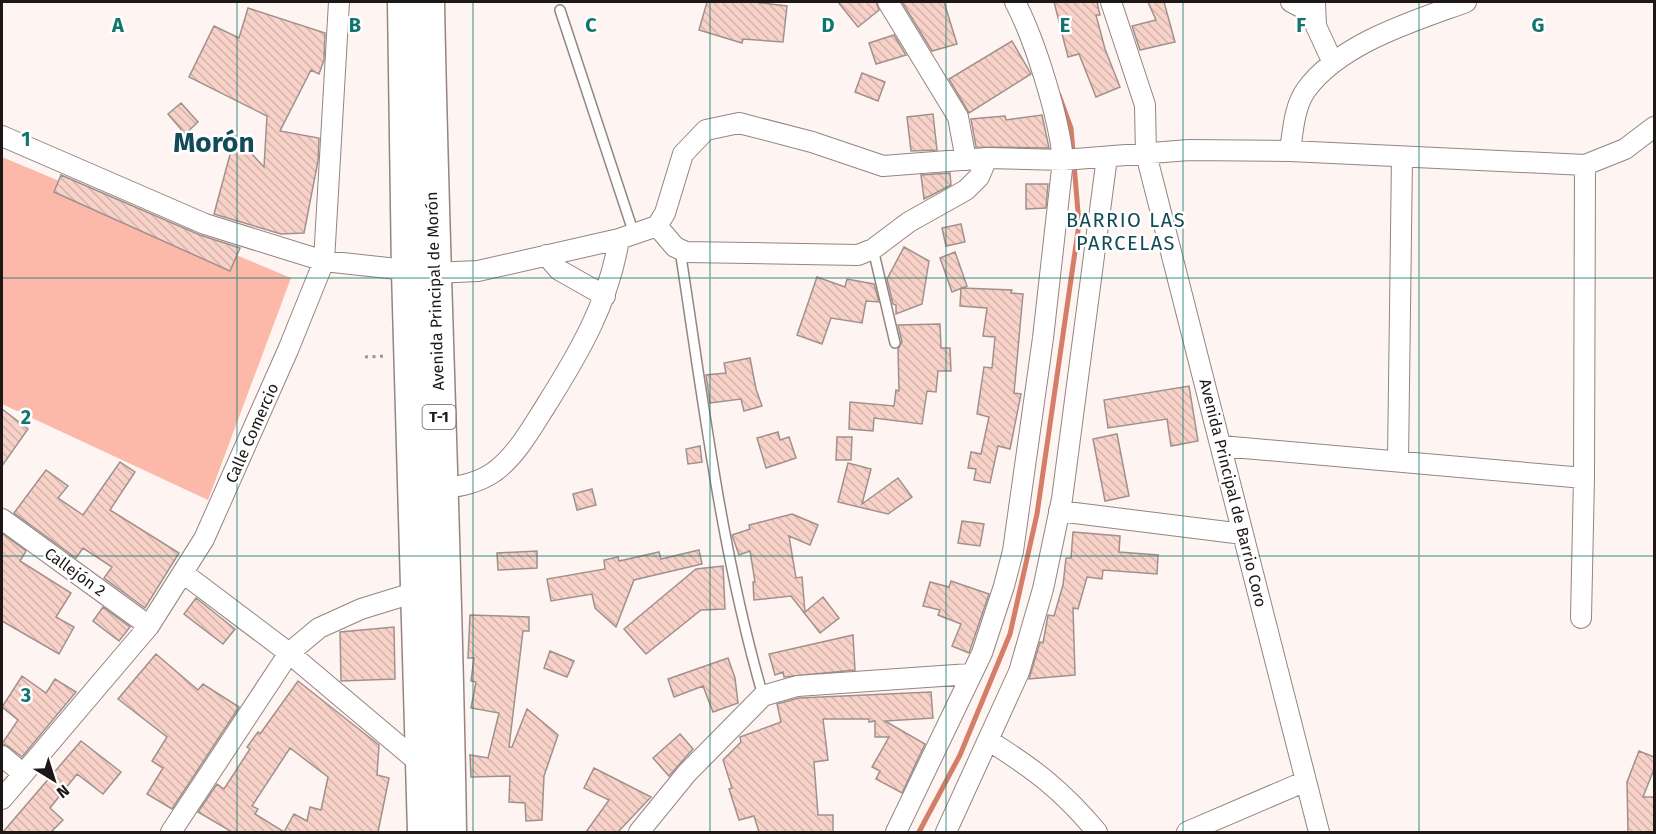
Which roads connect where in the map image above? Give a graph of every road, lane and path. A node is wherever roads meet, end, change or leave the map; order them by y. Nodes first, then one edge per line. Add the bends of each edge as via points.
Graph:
1 (339, 2) edge
2 (403, 2) edge
3 (429, 2) edge
4 (888, 2) edge
5 (1015, 2) edge
6 (1111, 2) edge
7 (1291, 2) edge
8 (1466, 2) edge
9 (1315, 8) edge
10 (560, 10) dead end
11 (1333, 63) junction
12 (1654, 127) edge
13 (2, 136) edge
14 (1290, 152) junction
15 (1146, 154) junction
16 (1107, 157) junction
17 (1402, 157) junction
18 (987, 158) junction
19 (1070, 159) junction
20 (966, 160) junction
21 (1585, 165) junction
22 (657, 226) junction
23 (627, 237) junction
24 (873, 249) junction
25 (680, 250) junction
26 (546, 255) junction
27 (324, 261) junction
28 (420, 272) junction
29 (605, 296) junction
30 (895, 343) dead end
31 (1221, 446) junction
32 (1398, 462) junction
33 (1584, 478) junction
34 (442, 489) junction
35 (1059, 512) junction
36 (2, 519) edge
37 (1243, 534) junction
38 (183, 573) junction
39 (416, 592) junction
40 (1581, 618) dead end
41 (149, 626) junction
42 (289, 653) junction
43 (970, 674) junction
44 (763, 696) junction
45 (988, 740) junction
46 (2, 756) edge
47 (423, 766) junction
48 (23, 774) junction
49 (1306, 781) junction
50 (2, 799) edge
51 (171, 832) edge
52 (423, 832) edge
53 (451, 832) edge
54 (639, 832) edge
55 (896, 832) edge
56 (946, 832) edge
57 (1097, 832) edge
58 (1187, 832) edge
59 (1319, 832) edge

1 - 27 street, Calle Comercio
2 - 28 main road, Avenida Principal de Morón / T-1
3 - 28 main road, Avenida Principal de Morón / T-1
4 - 20 street via 958,117
5 - 19 street
6 - 15 street, Avenida Principal de Barrio Coro via 1144,105
7 - 9 street
8 - 11 street via 1356,46
9 - 11 street via 1316,26
10 - 23 lane
11 - 14 street via 1306,90 1295,117
12 - 21 street via 1625,149
13 - 27 street via 205,224
14 - 15 street via 1189,150
14 - 17 street
15 - 16 street
15 - 31 street, Avenida Principal de Barrio Coro
16 - 19 street
16 - 35 street
17 - 21 street
17 - 32 street
18 - 19 street
18 - 20 street
18 - 24 street via 979,177 966,189 909,222
19 - 43 street via 1013,551 994,621
20 - 22 street via 883,166 739,123 717,127 706,130 683,154 665,213
21 - 33 street
22 - 23 street
22 - 25 street
23 - 26 street
23 - 29 street
24 - 25 street via 849,256
24 - 30 lane
25 - 44 lane via 743,627
26 - 28 street via 478,271
26 - 29 street via 559,270
27 - 28 street
27 - 38 street, Calle Comercio via 204,539
28 - 34 main road, Avenida Principal de Morón / T-1
28 - 39 main road, Avenida Principal de Morón / T-1
29 - 34 street via 580,352 506,462 476,482
31 - 32 street
31 - 37 street, Avenida Principal de Barrio Coro
32 - 33 street
33 - 40 street
34 - 53 main road, Avenida Principal de Morón / T-1
35 - 37 street
35 - 45 street via 1022,662
36 - 41 street, Callejón 2
37 - 49 street, Avenida Principal de Barrio Coro
38 - 41 street, Calle Comercio
38 - 42 street
39 - 42 street via 361,609 319,628
39 - 47 main road, Avenida Principal de Morón / T-1
41 - 48 street, Calle Comercio
42 - 47 street
42 - 51 street
43 - 44 street via 797,686
43 - 55 street
44 - 54 street via 687,773
45 - 56 street
45 - 57 street via 1033,768 1070,800
46 - 48 street
47 - 52 main road, Avenida Principal de Morón / T-1
48 - 50 street, Calle Comercio
49 - 58 street
49 - 59 street, Avenida Principal de Barrio Coro

